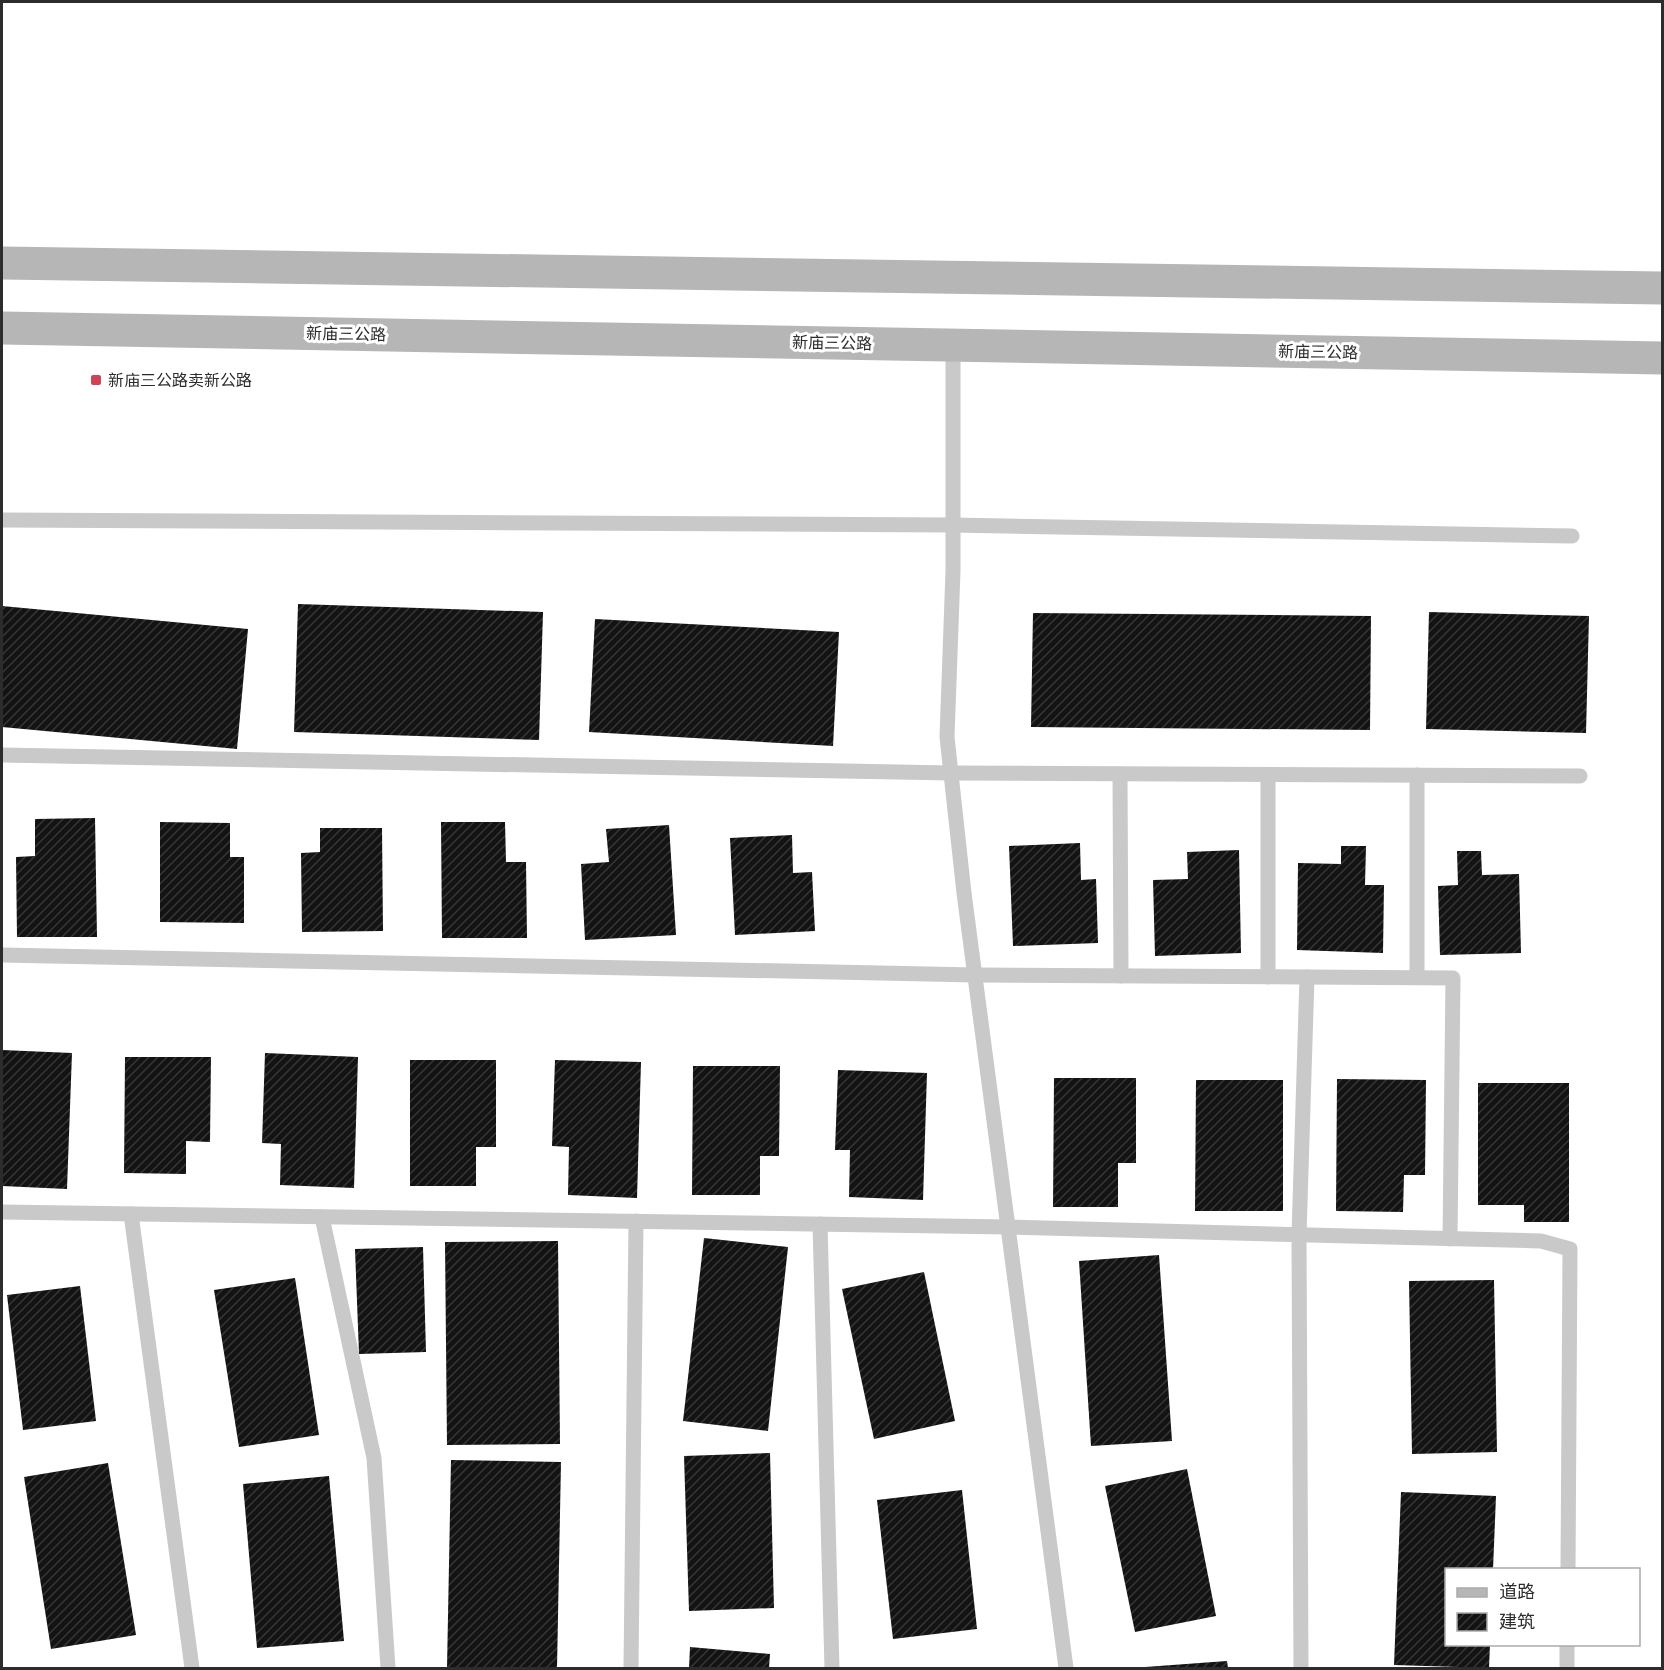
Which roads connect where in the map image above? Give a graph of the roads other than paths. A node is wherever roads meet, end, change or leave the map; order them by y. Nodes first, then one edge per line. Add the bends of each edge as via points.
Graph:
1 (2, 263) edge
2 (1662, 288) edge
3 (2, 328) edge
4 (953, 345) junction
5 (1662, 358) edge
6 (2, 520) edge
7 (952, 525) junction
8 (1572, 536) dead end
9 (2, 755) edge
10 (951, 773) junction
11 (1120, 774) junction
12 (1268, 775) junction
13 (1417, 775) junction
14 (1580, 776) dead end
15 (2, 955) edge
16 (975, 975) junction
17 (1121, 976) junction
18 (1268, 977) junction
19 (1308, 977) junction
20 (1417, 977) junction
21 (2, 1212) edge
22 (131, 1214) junction
23 (322, 1216) junction
24 (636, 1221) junction
25 (820, 1224) junction
26 (1008, 1227) junction
27 (1299, 1235) junction
28 (1450, 1239) junction
29 (1568, 1568) edge
30 (1567, 1646) edge
31 (192, 1668) edge
32 (388, 1668) edge
33 (631, 1668) edge
34 (832, 1668) edge
35 (1066, 1668) edge
36 (1301, 1668) edge
37 (1567, 1668) edge

1 - 2 main road
3 - 4 main road, 新庙三公路
4 - 5 main road, 新庙三公路
4 - 7 lane
6 - 7 lane
7 - 8 lane
7 - 10 lane via 947,736
9 - 10 lane
10 - 11 lane
10 - 16 lane
11 - 12 lane
11 - 17 lane
12 - 13 lane
12 - 18 lane
13 - 14 lane
13 - 20 lane
15 - 16 lane
16 - 17 lane
16 - 26 lane
17 - 18 lane
18 - 19 lane
19 - 20 lane
19 - 27 lane
20 - 28 lane via 1453,978
21 - 22 lane
22 - 23 lane
22 - 31 lane
23 - 24 lane
23 - 32 lane via 374,1458
24 - 25 lane
24 - 33 lane
25 - 26 lane
25 - 34 lane
26 - 27 lane
26 - 35 lane
27 - 28 lane
27 - 36 lane
28 - 29 lane via 1541,1241 1570,1249
30 - 37 lane

